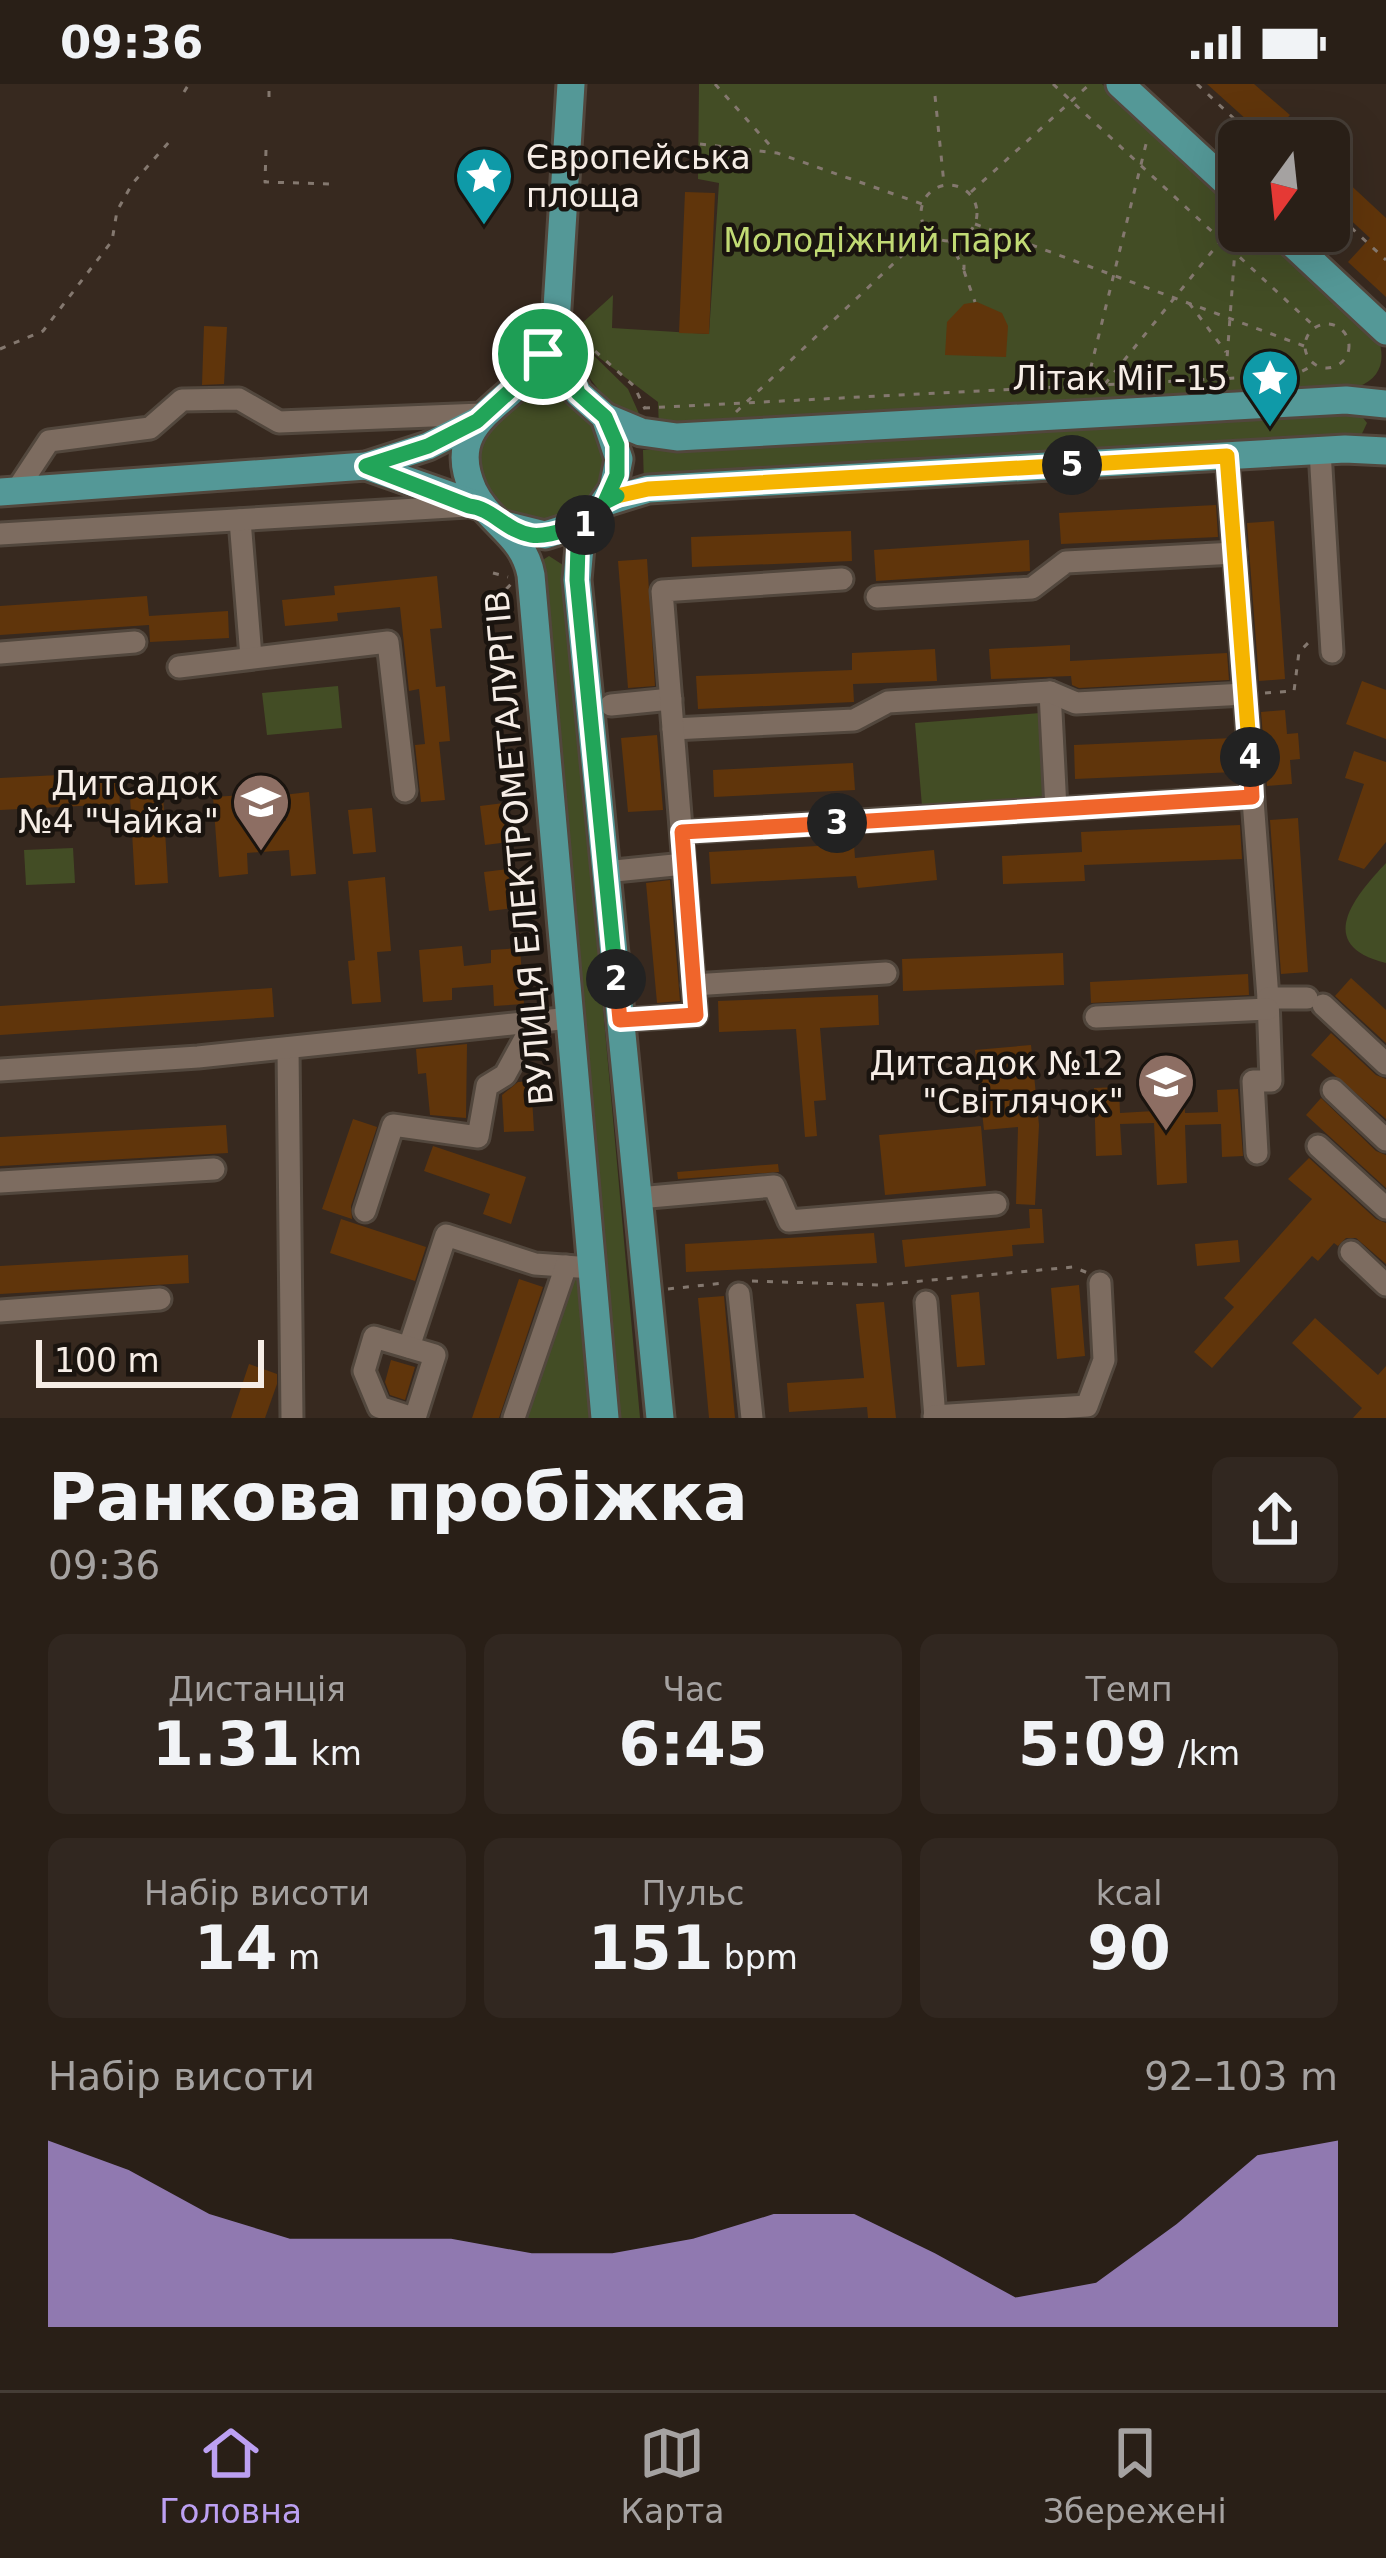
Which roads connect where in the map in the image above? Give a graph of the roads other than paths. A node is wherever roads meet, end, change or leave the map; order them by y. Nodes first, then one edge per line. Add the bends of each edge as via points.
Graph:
1 (571, 84) edge
2 (1120, 84) edge
3 (1218, 189) edge
4 (1298, 252) edge
5 (568, 331) junction
6 (1373, 337) edge
7 (514, 389) junction
8 (578, 393) junction
9 (1386, 393) edge
10 (1363, 401) edge
11 (479, 417) junction
12 (605, 417) junction
13 (1356, 450) junction
14 (1320, 451) junction
15 (1386, 451) edge
16 (1227, 456) junction
17 (366, 466) junction
18 (8, 491) edge
19 (596, 512) junction
20 (485, 513) junction
21 (240, 520) junction
22 (0, 534) edge
23 (1235, 553) junction
24 (842, 579) dead end
25 (877, 597) dead end
26 (135, 642) dead end
27 (1332, 652) dead end
28 (0, 653) edge
29 (251, 657) junction
30 (179, 667) dead end
31 (1050, 692) junction
32 (1245, 694) junction
33 (671, 699) junction
34 (611, 705) dead end
35 (673, 729) junction
36 (405, 791) dead end
37 (1252, 797) junction
38 (1056, 809) junction
39 (682, 832) junction
40 (684, 864) junction
41 (605, 872) junction
42 (886, 974) dead end
43 (693, 985) junction
44 (1268, 1003) junction
45 (1096, 1017) dead end
46 (570, 1018) junction
47 (620, 1020) junction
48 (534, 1022) junction
49 (289, 1048) junction
50 (1386, 1064) edge
51 (0, 1070) edge
52 (1333, 1090) dead end
53 (1386, 1140) edge
54 (1318, 1146) dead end
55 (1257, 1153) dead end
56 (214, 1169) dead end
57 (0, 1182) edge
58 (638, 1198) junction
59 (996, 1204) dead end
60 (1386, 1208) edge
61 (365, 1210) dead end
62 (1351, 1252) dead end
63 (579, 1267) junction
64 (1100, 1283) road end
65 (1386, 1285) edge
66 (740, 1294) dead end
67 (160, 1299) dead end
68 (926, 1302) dead end
69 (0, 1311) edge
70 (409, 1347) junction
71 (934, 1417) edge
72 (292, 1418) edge
73 (414, 1418) edge
74 (514, 1418) edge
75 (605, 1418) edge
76 (660, 1418) edge
77 (752, 1418) edge

1 - 5 main road
2 - 3 main road
4 - 6 main road
5 - 7 main road
5 - 8 main road
7 - 8 main road via 543,384
7 - 11 main road
8 - 12 main road
9 - 10 main road
10 - 12 main road via 1224,392 676,437
10 - 13 main road via 1374,424
11 - 17 main road via 428,446
11 - 18 street via 278,422 239,399 182,400 150,428 49,441
11 - 20 main road, ВУЛИЦЯ ЕЛЕКТРОМЕТАЛУРГІВ via 467,465
12 - 19 main road via 619,459
13 - 14 main road
13 - 15 main road
14 - 16 main road
14 - 27 street
16 - 19 main road via 648,489
16 - 23 street
17 - 18 main road
17 - 20 main road
19 - 20 main road via 545,536
19 - 41 main road via 578,545 577,580
20 - 21 street
20 - 46 main road, ВУЛИЦЯ ЕЛЕКТРОМЕТАЛУРГІВ via 526,557 531,575
21 - 22 street
21 - 29 street
23 - 25 street via 1066,562 1032,588
23 - 32 street
24 - 33 street via 662,591
26 - 28 street
29 - 30 street
29 - 36 street via 388,642
31 - 32 street via 1076,703
31 - 35 street via 887,702 854,720
31 - 38 street
32 - 37 street
33 - 34 street
33 - 35 street
35 - 39 street
37 - 38 street
37 - 44 street
38 - 39 street
39 - 40 street
40 - 41 street
40 - 43 street
41 - 47 main road
42 - 43 street
43 - 47 street via 696,1015
44 - 45 street
44 - 50 street via 1315,1001
44 - 55 street via 1271,1081 1253,1082
46 - 48 street
46 - 63 main road, ВУЛИЦЯ ЕЛЕКТРОМЕТАЛУРГІВ
47 - 58 main road
48 - 49 street
48 - 61 street via 505,1075 487,1086 478,1137 393,1125
49 - 51 street
49 - 72 street
52 - 53 street
54 - 60 street
56 - 57 street
58 - 59 street via 774,1186 789,1221
58 - 76 main road
62 - 65 street
63 - 70 street via 535,1264 446,1235
63 - 74 street
63 - 75 main road, ВУЛИЦЯ ЕЛЕКТРОМЕТАЛУРГІВ
64 - 71 street via 1104,1360 1087,1406
66 - 77 street
67 - 69 street
68 - 71 street
70 - 73 street via 434,1355
70 - 73 street via 374,1337 364,1372 379,1407

